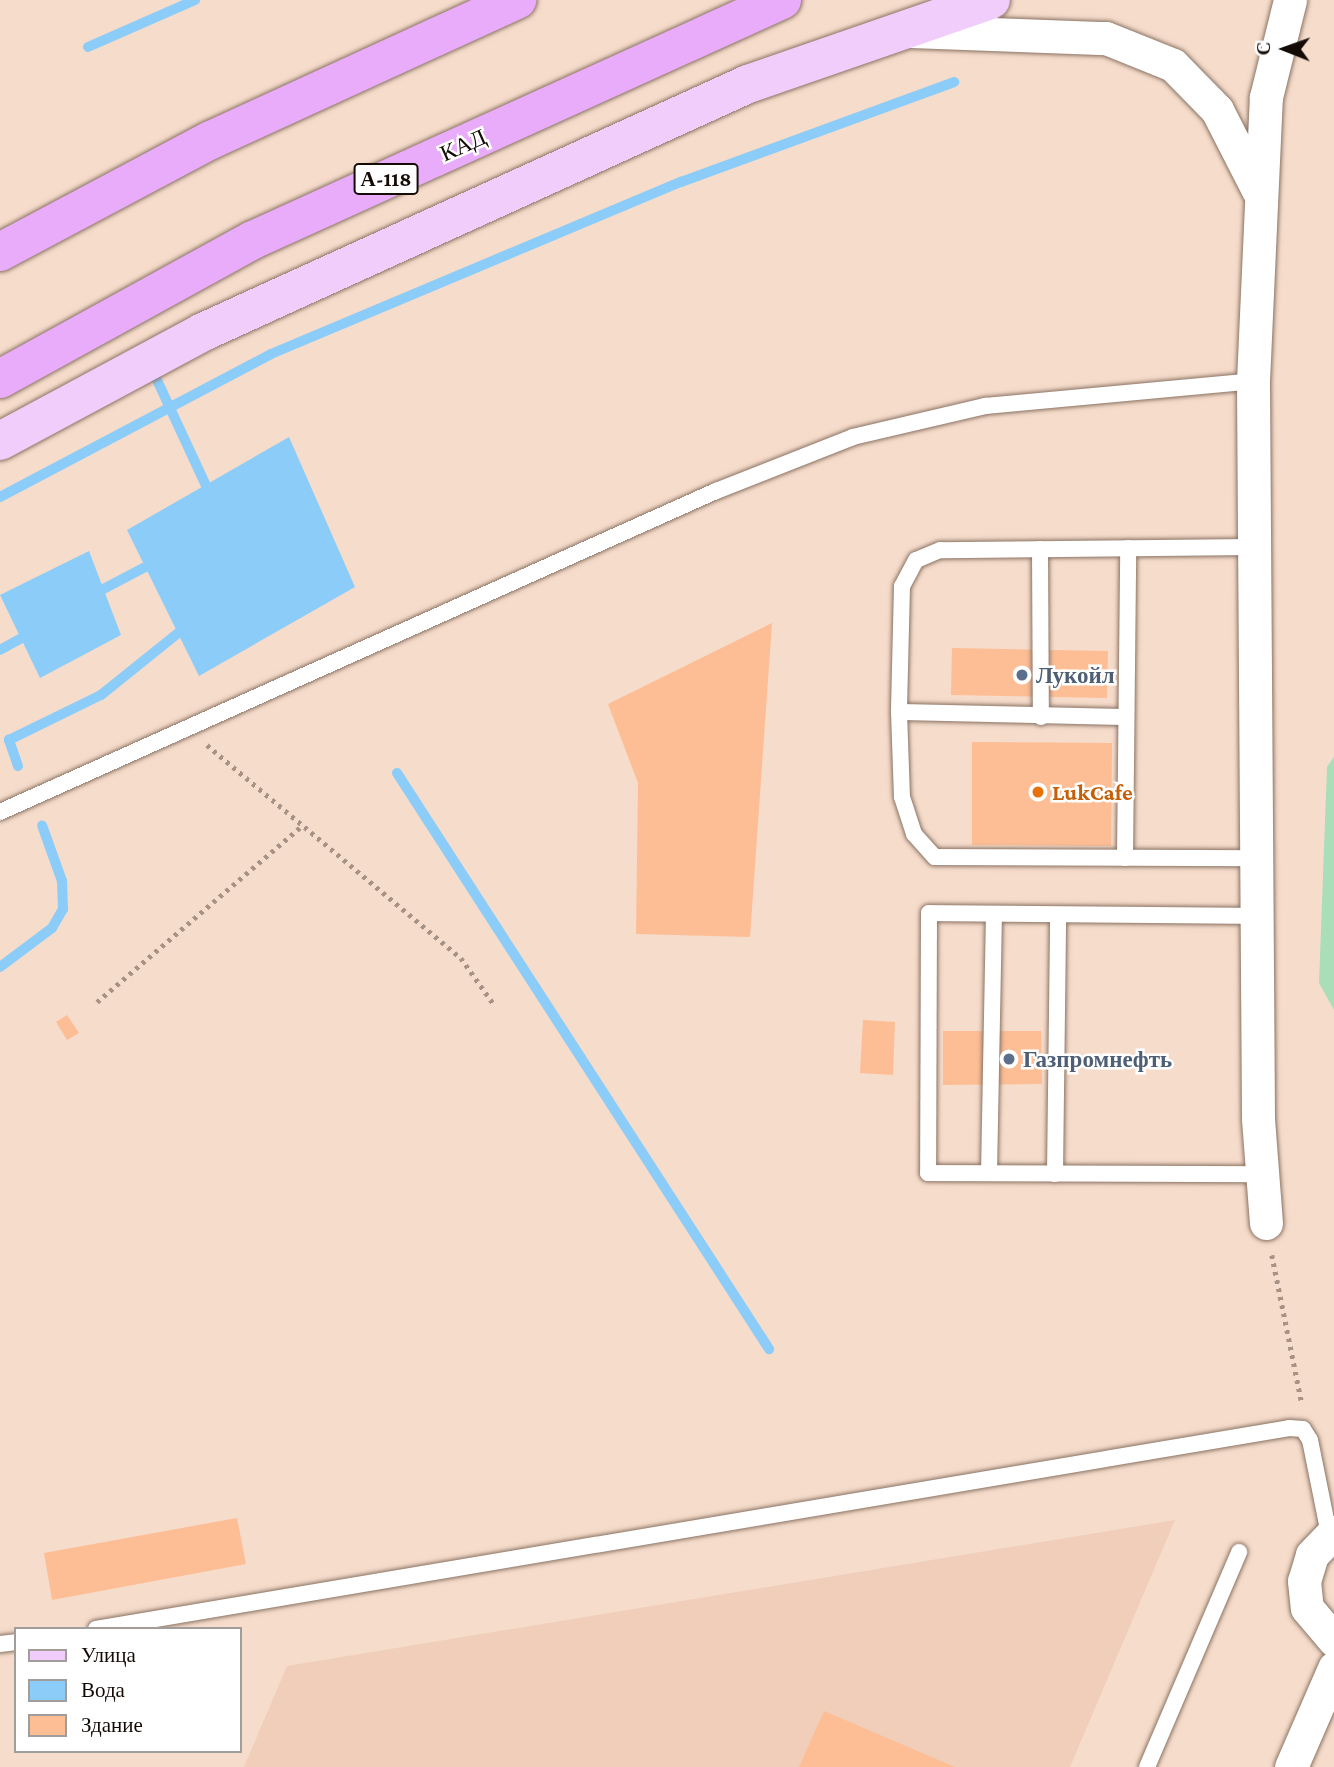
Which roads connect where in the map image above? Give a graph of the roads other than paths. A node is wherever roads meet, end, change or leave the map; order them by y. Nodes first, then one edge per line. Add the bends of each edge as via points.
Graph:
1 (517, 0) edge
2 (782, 0) edge
3 (991, 0) edge
4 (1290, 0) edge
5 (898, 31) junction
6 (1258, 190) junction
7 (0, 252) edge
8 (0, 379) edge
9 (1253, 381) junction
10 (0, 441) edge
11 (1252, 547) junction
12 (1128, 548) junction
13 (1040, 549) junction
14 (900, 712) junction
15 (1041, 716) junction
16 (1126, 717) junction
17 (0, 812) edge
18 (1125, 858) junction
19 (1257, 858) junction
20 (995, 914) junction
21 (1058, 915) junction
22 (1258, 916) junction
23 (989, 1173) junction
24 (1055, 1174) junction
25 (1262, 1174) junction
26 (1266, 1223) road end
27 (1332, 1533) edge
28 (1239, 1552) dead end
29 (108, 1627) edge
30 (1334, 1640) edge
31 (1334, 1668) edge
32 (1147, 1767) edge
33 (1292, 1767) edge

1 - 7 highway via 211,139
2 - 8 highway, КАД / А-118 via 253,240
3 - 5 main road
4 - 6 street via 1266,97
5 - 6 street via 1106,38 1174,65 1217,110
5 - 10 main road via 748,84 203,331
6 - 9 street
9 - 11 street
9 - 17 lane via 985,405 853,437 716,491
11 - 12 lane
11 - 19 street
12 - 13 lane
12 - 16 lane
13 - 14 lane via 940,550 915,560 902,586
13 - 15 lane
14 - 15 lane
14 - 18 lane via 902,797 914,834 935,857
15 - 16 lane
16 - 18 lane
18 - 19 lane
19 - 22 street
20 - 21 lane
20 - 23 lane
20 - 23 lane via 929,912 928,1173
21 - 22 lane
21 - 24 lane
22 - 25 street
23 - 24 lane
24 - 25 lane
25 - 26 street
27 - 29 lane via 1303,1429
27 - 30 street via 1312,1555 1304,1581 1307,1608
28 - 32 lane
31 - 33 street

